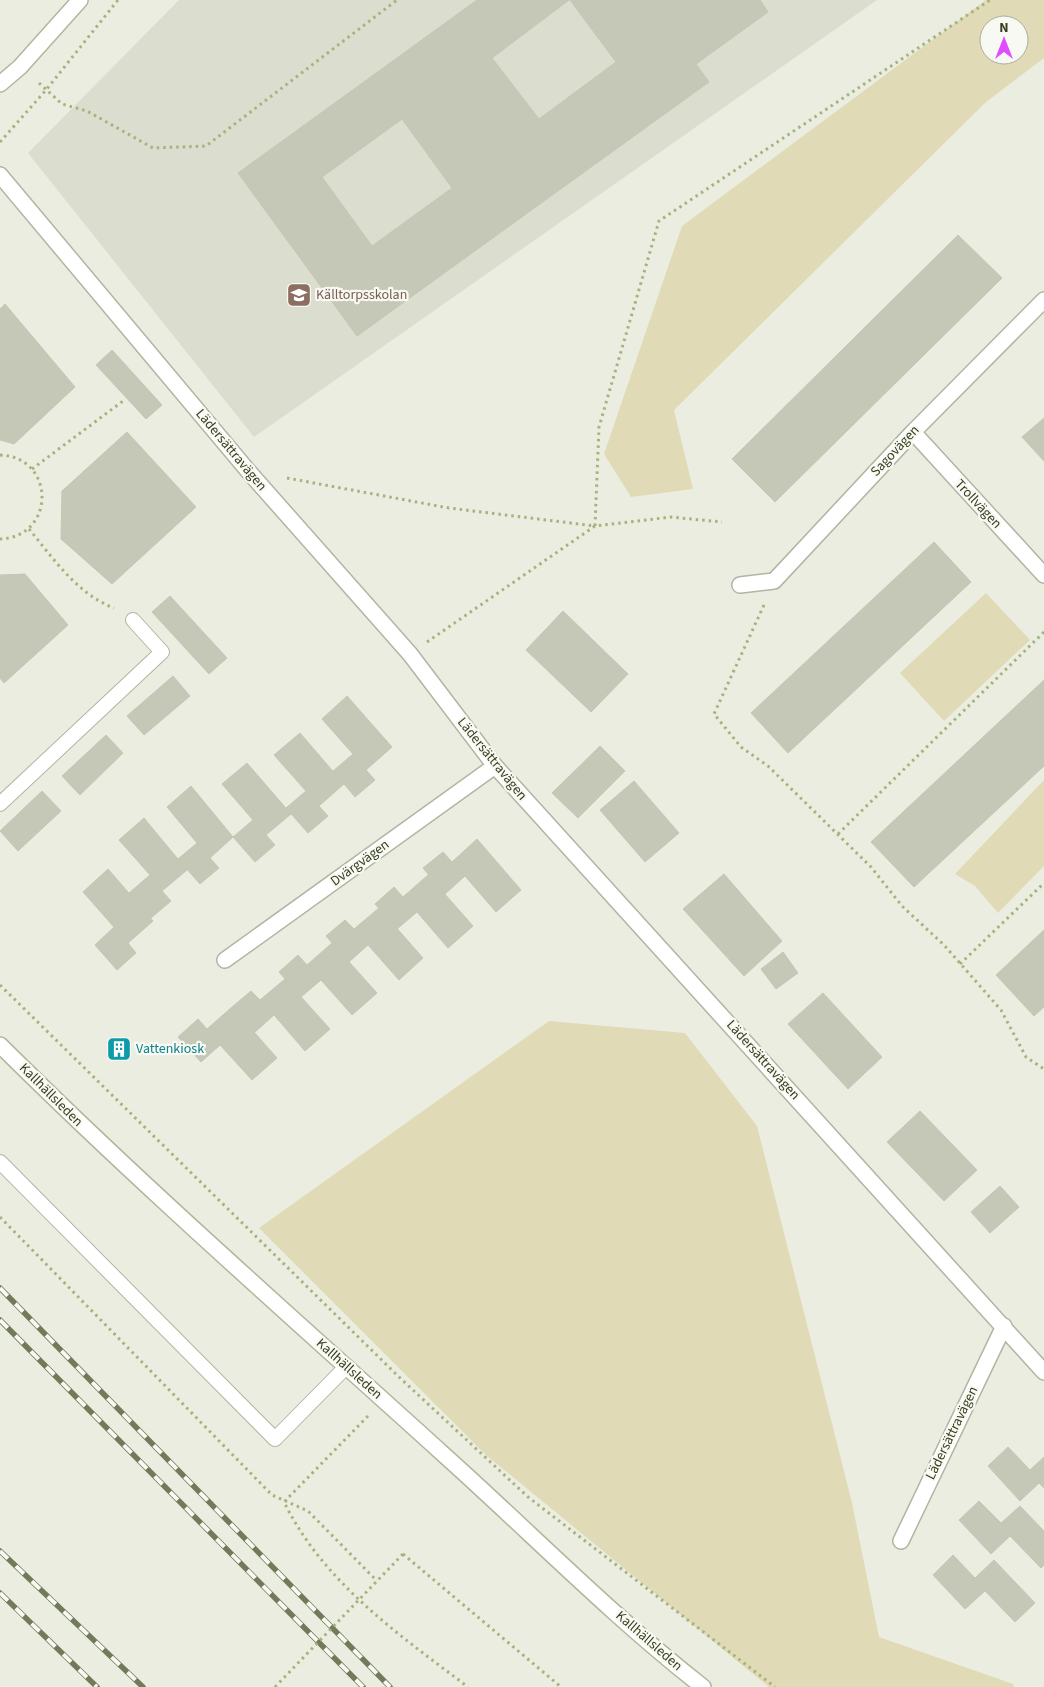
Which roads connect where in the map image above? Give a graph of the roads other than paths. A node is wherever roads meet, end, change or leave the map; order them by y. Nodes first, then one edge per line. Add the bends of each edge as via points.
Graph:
1 (80, 0) edge
2 (0, 84) edge
3 (0, 175) edge
4 (1044, 300) edge
5 (913, 432) junction
6 (1044, 575) edge
7 (740, 585) dead end
8 (133, 620) road end
9 (495, 766) junction
10 (0, 804) edge
11 (225, 960) dead end
12 (0, 1045) edge
13 (0, 1162) edge
14 (1004, 1326) junction
15 (346, 1367) junction
16 (1044, 1372) edge
17 (901, 1541) dead end
18 (703, 1687) edge

1 - 2 street via 20,67
3 - 9 street, Lädersättravägen via 249,472 410,654
4 - 5 street, Sagovägen
5 - 6 street, Trollvägen
5 - 7 street, Sagovägen via 774,581
8 - 10 lane via 162,652
9 - 11 street, Dvärgvägen
9 - 14 street, Lädersättravägen
12 - 15 street, Kallhällsleden via 81,1126
13 - 15 lane via 275,1438
14 - 16 street, Lädersättravägen
14 - 17 street, Lädersättravägen
15 - 18 street, Kallhällsleden via 653,1648

